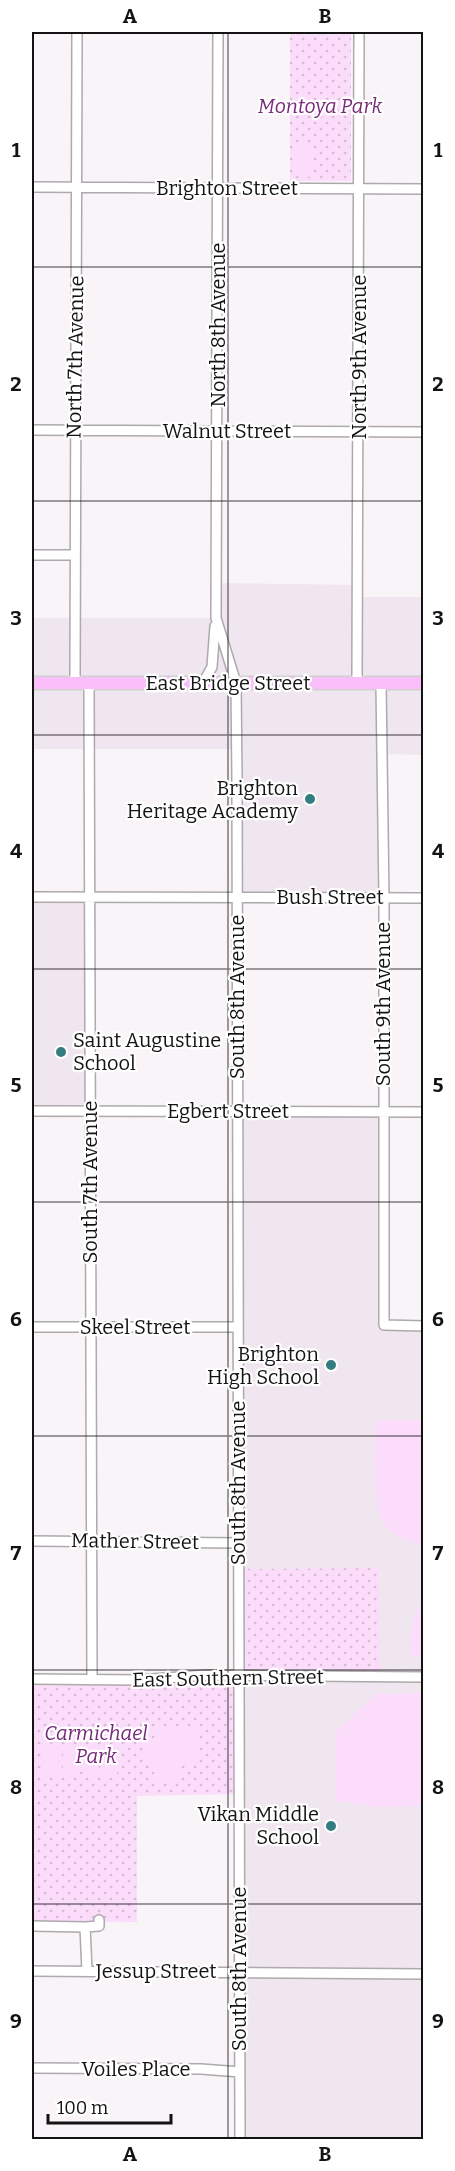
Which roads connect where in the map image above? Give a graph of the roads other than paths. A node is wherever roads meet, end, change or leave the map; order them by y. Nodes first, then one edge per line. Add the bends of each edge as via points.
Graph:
1 (77, 32) edge
2 (218, 32) edge
3 (359, 32) edge
4 (77, 186) junction
5 (32, 187) edge
6 (218, 188) junction
7 (359, 189) junction
8 (423, 189) edge
9 (32, 430) edge
10 (74, 431) junction
11 (218, 431) junction
12 (359, 432) junction
13 (423, 432) edge
14 (32, 555) edge
15 (75, 555) junction
16 (216, 618) junction
17 (32, 682) edge
18 (75, 683) junction
19 (89, 683) junction
20 (203, 683) junction
21 (236, 683) junction
22 (357, 683) junction
23 (423, 683) edge
24 (381, 684) junction
25 (32, 897) edge
26 (89, 897) junction
27 (237, 897) junction
28 (384, 898) junction
29 (423, 898) edge
30 (32, 1111) edge
31 (90, 1111) junction
32 (237, 1112) junction
33 (382, 1112) junction
34 (423, 1112) edge
35 (423, 1326) edge
36 (32, 1327) edge
37 (90, 1327) junction
38 (238, 1327) junction
39 (91, 1540) junction
40 (32, 1541) edge
41 (238, 1543) junction
42 (238, 1675) junction
43 (423, 1677) edge
44 (32, 1679) edge
45 (92, 1680) junction
46 (99, 1920) dead end
47 (32, 1926) edge
48 (85, 1927) junction
49 (32, 1971) edge
50 (87, 1971) junction
51 (239, 1972) junction
52 (423, 1974) edge
53 (32, 2068) edge
54 (240, 2072) junction
55 (240, 2139) edge

1 - 4 street, North 7th Avenue
2 - 6 street, North 8th Avenue
3 - 7 street, North 9th Avenue
4 - 5 street, Brighton Street
4 - 6 street, Brighton Street
4 - 10 street, North 7th Avenue
6 - 7 street, Brighton Street
6 - 11 street, North 8th Avenue
7 - 8 street, Brighton Street
7 - 12 street, North 9th Avenue
9 - 10 street, Walnut Street
10 - 11 street, Walnut Street
10 - 15 street, North 7th Avenue
11 - 12 street, Walnut Street
11 - 16 street, North 8th Avenue
12 - 13 street, Walnut Street
12 - 22 street, North 9th Avenue
14 - 15 street
15 - 18 street, North 7th Avenue
16 - 20 street, North 8th Avenue via 212,667
16 - 21 street, North 8th Avenue
17 - 18 main road, East Bridge Street
18 - 19 main road, East Bridge Street
19 - 20 main road, East Bridge Street
19 - 26 street, South 7th Avenue
20 - 21 main road, East Bridge Street
21 - 22 main road, East Bridge Street
21 - 27 street, South 8th Avenue
22 - 24 main road, East Bridge Street
23 - 24 main road, East Bridge Street
24 - 28 street, South 9th Avenue
25 - 26 street, Bush Street
26 - 27 street, Bush Street
26 - 31 street, South 7th Avenue
27 - 28 street, Bush Street
27 - 32 street, South 8th Avenue
28 - 29 street, Bush Street
28 - 33 street, South 9th Avenue
30 - 31 street, Egbert Street
31 - 32 street, Egbert Street
31 - 37 street, South 7th Avenue
32 - 33 street, Egbert Street
32 - 38 street, South 8th Avenue
33 - 34 street, Egbert Street
33 - 35 street, South 9th Avenue via 384,1325
36 - 37 street, Skeel Street
37 - 38 street, Skeel Street
37 - 39 street, South 7th Avenue
38 - 41 street, South 8th Avenue
39 - 40 street, Mather Street
39 - 41 street, Mather Street
39 - 45 street, South 7th Avenue
41 - 42 street, South 8th Avenue
42 - 43 street, East Southern Street
42 - 45 street, East Southern Street
42 - 51 street, South 8th Avenue
44 - 45 street, East Southern Street
46 - 48 street via 99,1926
47 - 48 street
48 - 50 street
49 - 50 street, Jessup Street
50 - 51 street, Jessup Street
51 - 52 street, Jessup Street
51 - 54 street, South 8th Avenue
53 - 54 street, Voiles Place
54 - 55 street, South 8th Avenue

